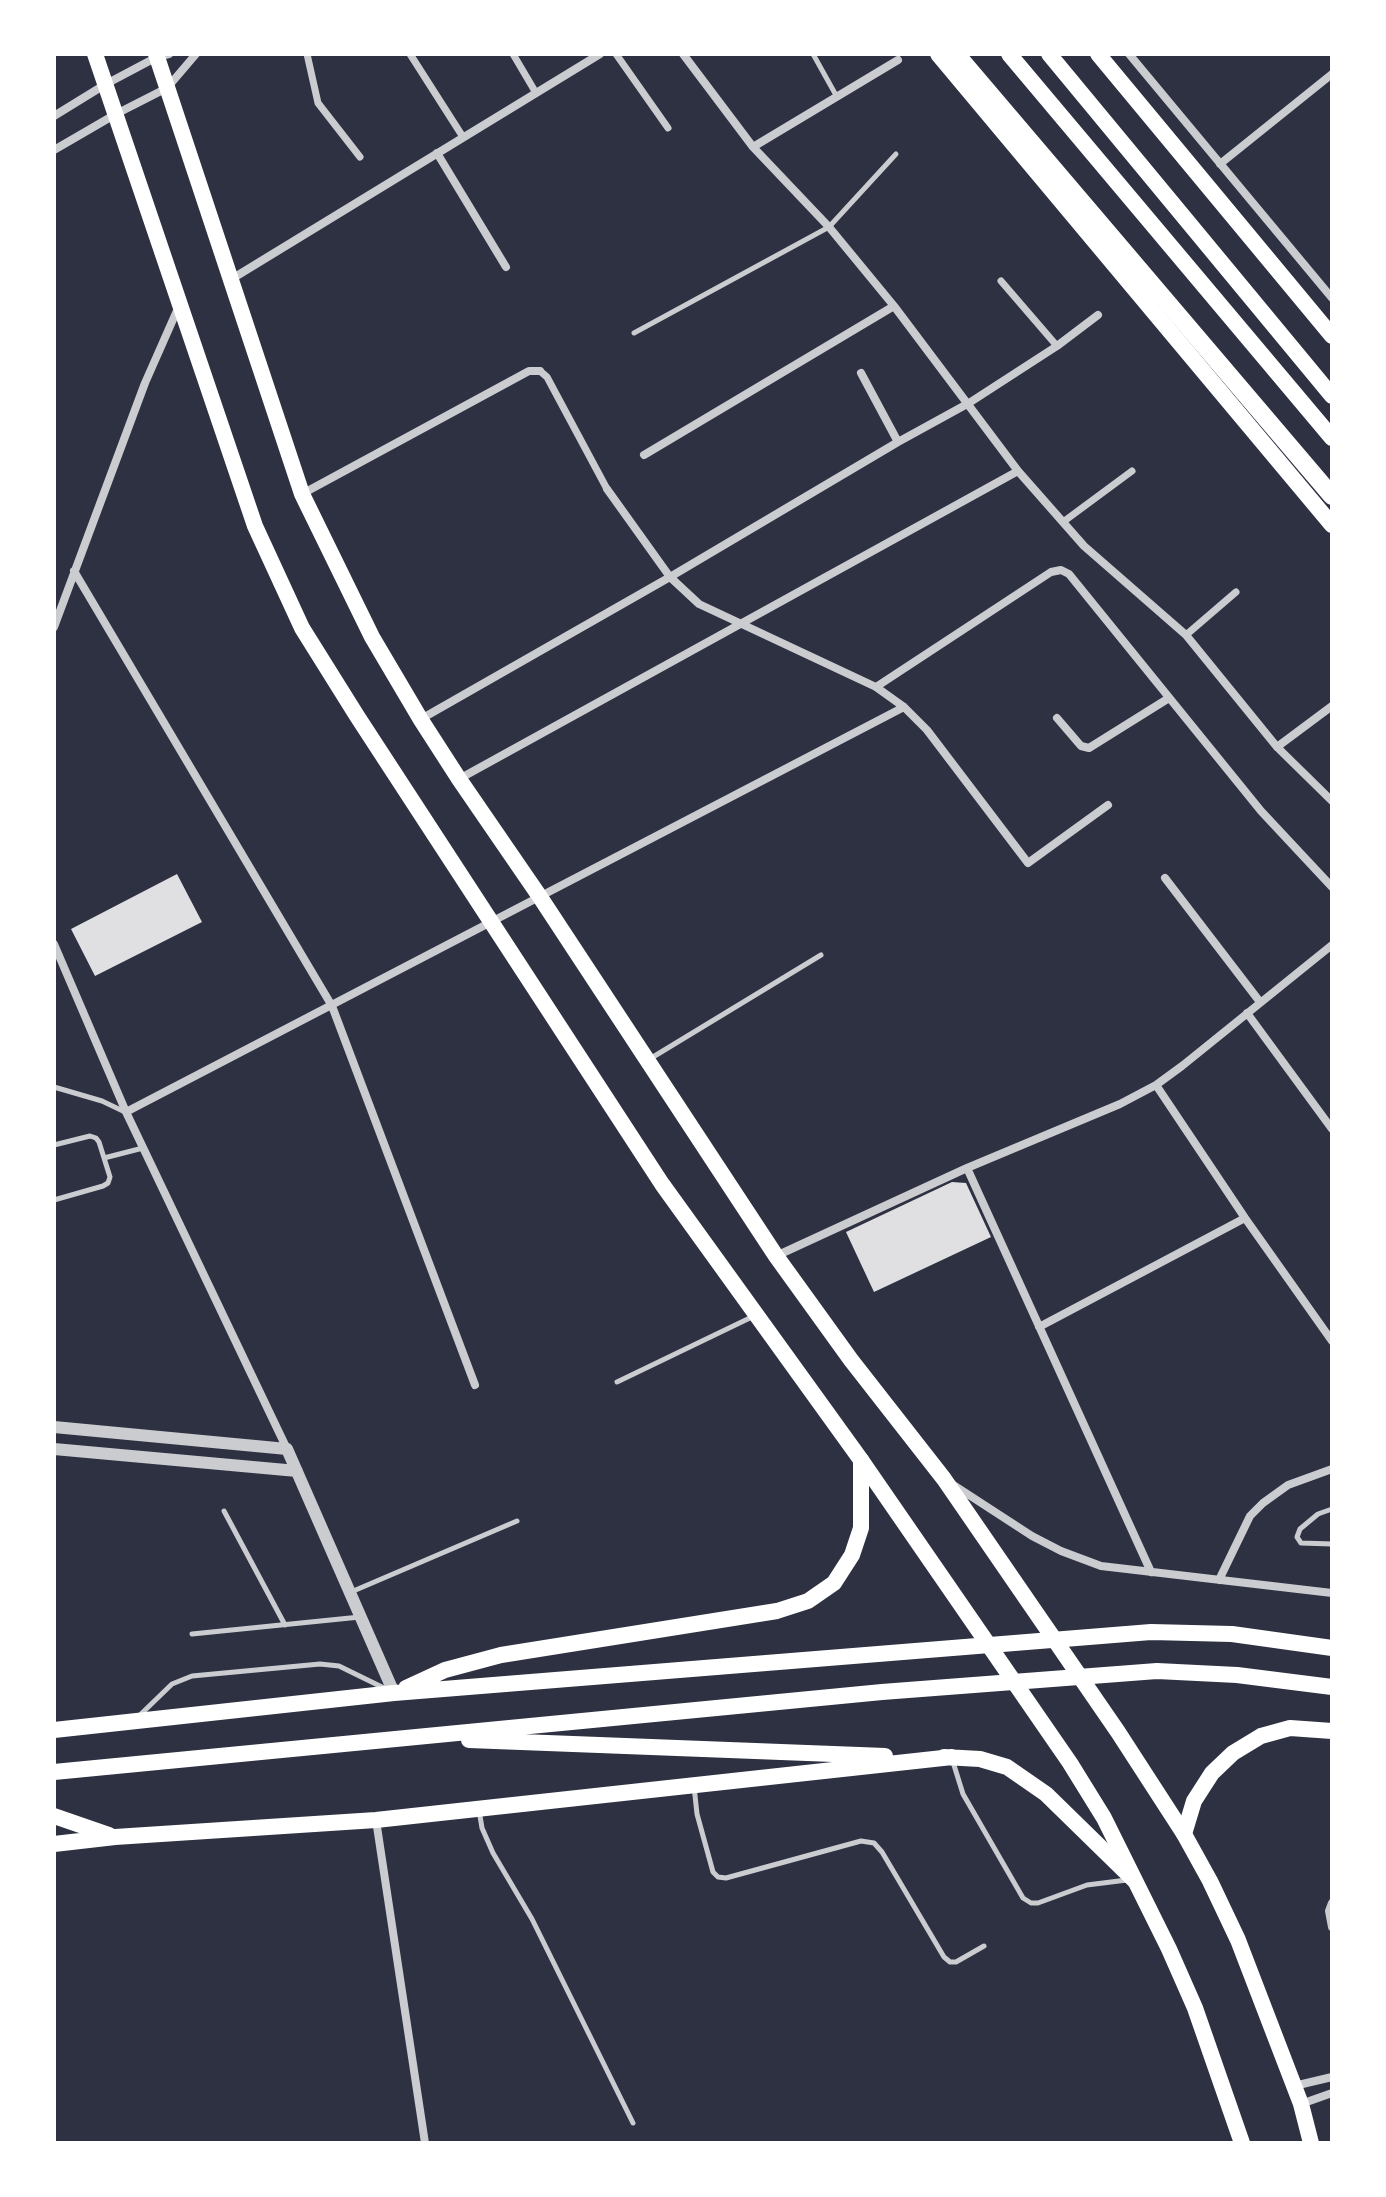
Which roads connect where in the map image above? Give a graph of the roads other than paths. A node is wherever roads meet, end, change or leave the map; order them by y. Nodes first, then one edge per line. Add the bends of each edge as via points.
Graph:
1 (95, 54) edge
2 (196, 54) edge
3 (307, 54) edge
4 (410, 54) edge
5 (513, 54) edge
6 (600, 54) edge
7 (616, 54) edge
8 (683, 54) edge
9 (813, 54) edge
10 (938, 54) edge
11 (956, 54) edge
12 (1009, 54) edge
13 (1049, 54) edge
14 (1098, 54) edge
15 (1129, 54) edge
16 (161, 55) edge
17 (898, 60) dead end
18 (1332, 74) edge
19 (106, 84) junction
20 (167, 88) junction
21 (536, 93) junction
22 (837, 97) junction
23 (116, 114) junction
24 (54, 116) edge
25 (668, 128) dead end
26 (463, 137) junction
27 (753, 147) junction
28 (54, 150) edge
29 (437, 153) junction
30 (896, 154) dead end
31 (360, 157) dead end
32 (1220, 164) junction
33 (829, 227) junction
34 (506, 267) dead end
35 (230, 280) junction
36 (1001, 281) dead end
37 (1332, 298) edge
38 (180, 305) junction
39 (894, 306) junction
40 (1098, 315) dead end
41 (634, 333) dead end
42 (1332, 336) edge
43 (1057, 346) junction
44 (540, 371) joint
45 (861, 373) dead end
46 (1332, 396) edge
47 (969, 403) junction
48 (1332, 438) edge
49 (898, 442) junction
50 (644, 455) dead end
51 (1018, 471) junction
52 (1132, 471) dead end
53 (607, 489) joint
54 (302, 494) junction
55 (1332, 496) edge
56 (1063, 522) junction
57 (1332, 525) edge
58 (74, 571) junction
59 (670, 577) junction
60 (1236, 592) dead end
61 (740, 623) junction
62 (54, 627) edge
63 (1186, 635) junction
64 (876, 687) junction
65 (1169, 698) junction
66 (1332, 706) edge
67 (904, 707) junction
68 (1057, 718) dead end
69 (421, 720) junction
70 (1277, 747) junction
71 (459, 779) junction
72 (1332, 801) edge
73 (1108, 805) dead end
74 (1165, 878) dead end
75 (1332, 887) edge
76 (540, 897) junction
77 (492, 923) junction
78 (54, 944) edge
79 (1332, 945) edge
80 (821, 955) dead end
81 (1260, 1002) junction
82 (332, 1006) junction
83 (1247, 1013) junction
84 (647, 1060) junction
85 (1156, 1085) junction
86 (54, 1087) edge
87 (126, 1112) junction
88 (1332, 1129) edge
89 (54, 1145) edge
90 (144, 1148) junction
91 (104, 1158) junction
92 (967, 1168) junction
93 (54, 1200) edge
94 (1245, 1218) junction
95 (776, 1256) junction
96 (755, 1315) junction
97 (1039, 1327) junction
98 (1332, 1341) edge
99 (617, 1382) dead end
100 (475, 1385) dead end
101 (54, 1427) edge
102 (54, 1449) edge
103 (287, 1449) junction
104 (861, 1460) junction
105 (1332, 1469) edge
106 (297, 1471) junction
107 (944, 1479) junction
108 (1332, 1509) edge
109 (224, 1511) dead end
110 (517, 1521) dead end
111 (1332, 1544) edge
112 (1151, 1572) junction
113 (1219, 1580) junction
114 (350, 1593) junction
115 (1332, 1593) edge
116 (361, 1617) junction
117 (285, 1625) junction
118 (192, 1634) dead end
119 (1332, 1648) edge
120 (1332, 1687) edge
121 (394, 1693) junction
122 (135, 1721) junction
123 (59, 1727) edge
124 (1332, 1731) edge
125 (407, 1738) junction
126 (952, 1757) junction
127 (54, 1772) edge
128 (694, 1785) junction
129 (478, 1809) junction
130 (54, 1816) edge
131 (376, 1820) junction
132 (1184, 1834) junction
133 (115, 1837) junction
134 (54, 1844) edge
135 (1134, 1880) junction
136 (1332, 1903) edge
137 (1332, 1927) edge
138 (984, 1946) dead end
139 (1332, 2077) edge
140 (1294, 2086) junction
141 (1332, 2093) edge
142 (1301, 2104) junction
143 (633, 2123) dead end
144 (425, 2143) edge
145 (1242, 2143) edge
146 (1311, 2143) edge

1 - 19 main road
2 - 20 street
3 - 31 street via 318,103
4 - 26 street
5 - 21 street
6 - 21 street
7 - 25 street
8 - 27 street
9 - 22 lane
10 - 57 main road
11 - 55 highway
12 - 48 main road
13 - 46 main road
14 - 42 main road
15 - 32 street
16 - 19 street
16 - 20 main road
17 - 22 street
18 - 32 street
19 - 23 main road
19 - 24 street
20 - 23 street
20 - 35 main road
21 - 26 street
22 - 27 street
23 - 28 street
23 - 38 main road
26 - 29 street
27 - 33 street
29 - 34 street
29 - 35 street
30 - 33 lane
32 - 37 street
33 - 39 street
33 - 41 lane
35 - 54 main road
36 - 43 street
38 - 58 street
38 - 77 main road via 255,526 302,628
39 - 47 street
39 - 50 street
40 - 43 street
43 - 47 street
44 - 53 street
44 - 54 street via 529,371
45 - 49 street
47 - 49 street
47 - 51 street
49 - 59 street
51 - 56 street
51 - 61 street
52 - 56 street
53 - 59 street
54 - 69 main road via 372,637
56 - 63 street
58 - 62 street
58 - 82 street
59 - 61 street via 699,604
59 - 69 street
60 - 63 street
61 - 64 street
61 - 71 street
63 - 70 street
64 - 65 street via 1061,570
64 - 67 street
65 - 68 street via 1085,749
65 - 75 street via 1261,811
66 - 70 street
67 - 73 street via 1028,863
67 - 76 street
69 - 71 main road
70 - 72 street
71 - 76 main road
74 - 81 street
76 - 77 street
76 - 84 main road
77 - 82 street
77 - 96 main road via 662,1184
78 - 87 street
79 - 81 street
80 - 84 lane
81 - 83 street
82 - 87 street
82 - 100 street
83 - 85 street
83 - 88 street
84 - 95 main road
85 - 92 street
85 - 94 street
86 - 87 lane
87 - 90 street
89 - 91 lane via 90,1136 99,1142
90 - 91 lane
90 - 103 street
91 - 93 lane via 108,1183
92 - 95 street
92 - 97 street
94 - 97 street
94 - 98 street
95 - 107 main road
96 - 99 lane
96 - 104 main road
97 - 112 street
101 - 103 street
102 - 106 street
103 - 106 street
104 - 121 main road via 861,1528 852,1555 834,1583 808,1601 777,1611 501,1655 445,1670
104 - 135 main road via 1070,1763
105 - 113 street via 1288,1485 1263,1503 1250,1516
106 - 114 street
107 - 112 street via 1061,1551 1101,1566
107 - 132 main road
108 - 111 lane via 1318,1514 1297,1537 1301,1543
109 - 117 lane
110 - 114 lane
112 - 113 street
113 - 115 street
114 - 116 street
116 - 117 lane
116 - 121 street
117 - 118 lane
119 - 121 main road via 1232,1634 1151,1632
120 - 125 main road via 1157,1671
121 - 122 main road
121 - 122 lane via 339,1666 320,1664 192,1676 172,1684
122 - 123 main road
124 - 132 main road via 1290,1728 1261,1736 1233,1753 1194,1801
125 - 126 main road
125 - 127 main road
126 - 128 main road
126 - 135 main road via 1007,1767 1046,1794
126 - 135 lane via 963,1794 1023,1898 1038,1903 1087,1885
128 - 129 main road
128 - 138 lane via 697,1814 718,1877 861,1841 874,1843 944,1957 956,1962
129 - 131 main road
129 - 143 lane via 493,1853 532,1919
130 - 133 main road
131 - 133 main road
131 - 144 street
132 - 140 main road via 1238,1940
133 - 134 main road
135 - 145 main road via 1195,2008
136 - 137 street
139 - 140 street
140 - 142 main road
141 - 142 street
142 - 146 main road

